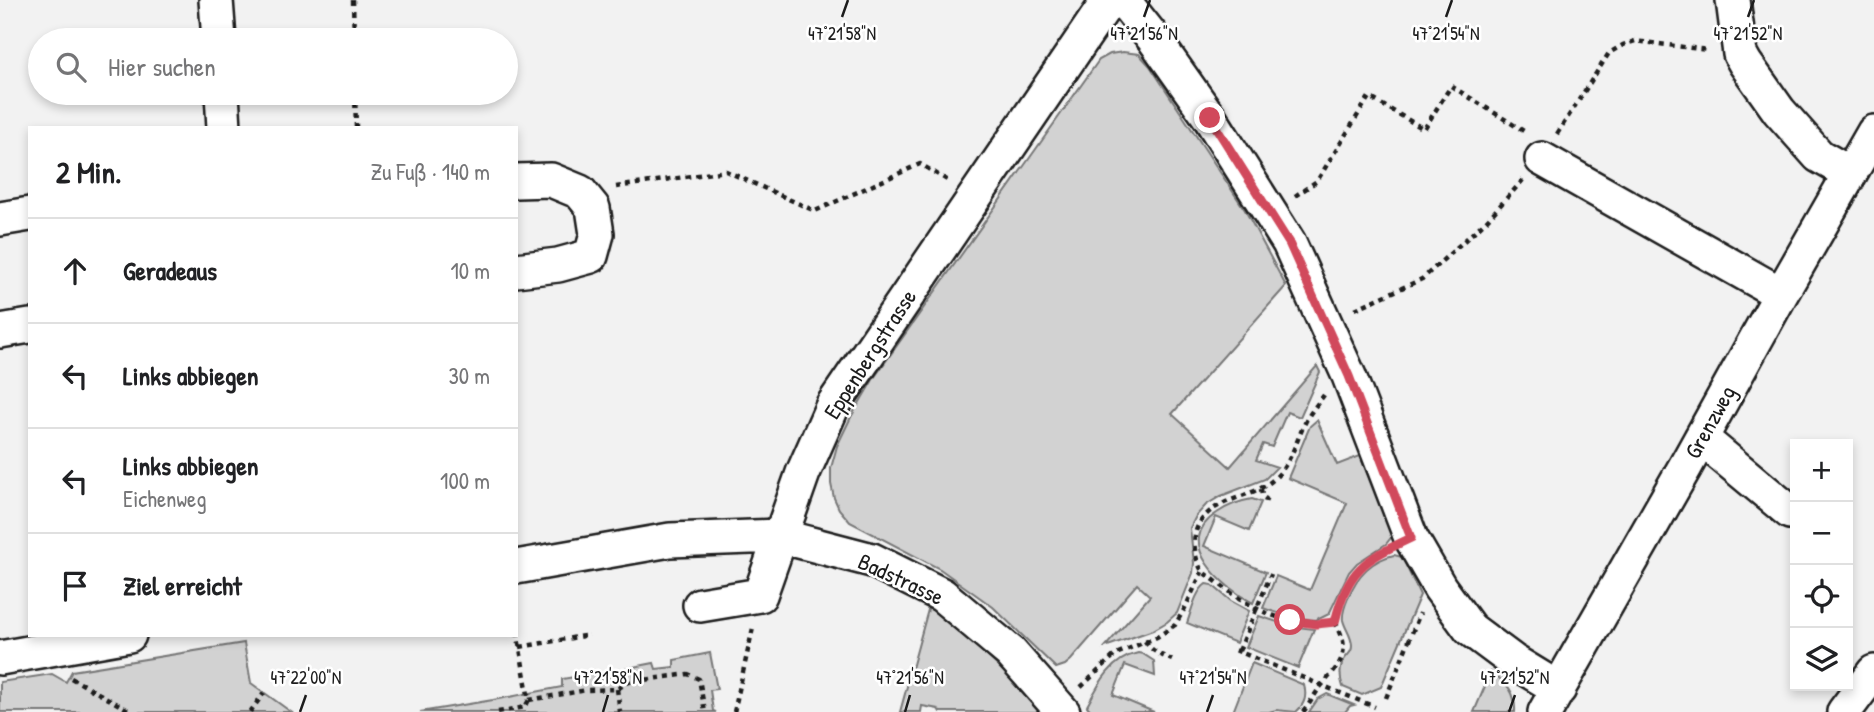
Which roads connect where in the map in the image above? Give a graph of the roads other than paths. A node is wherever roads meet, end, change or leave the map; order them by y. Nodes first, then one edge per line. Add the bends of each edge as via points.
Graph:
1 (216, 0) edge
2 (1110, 0) edge
3 (1123, 0) edge
4 (1733, 0) edge
5 (218, 28) edge
6 (223, 105) edge
7 (244, 105) edge
8 (224, 126) edge
9 (245, 126) edge
10 (1874, 132) edge
11 (1540, 149) road end
12 (1849, 173) junction
13 (518, 181) edge
14 (28, 214) edge
15 (0, 219) edge
16 (518, 270) edge
17 (1781, 293) junction
18 (28, 326) edge
19 (0, 331) edge
20 (1701, 438) junction
21 (1790, 512) dead end
22 (780, 536) junction
23 (518, 567) edge
24 (700, 605) dead end
25 (112, 637) edge
26 (0, 657) edge
27 (1874, 672) edge
28 (1552, 701) edge
29 (1062, 711) edge
30 (1844, 712) edge

1 - 5 street
2 - 22 street, Eppenbergstrasse via 833,405
3 - 28 street via 1210,118 1289,243 1349,376 1411,538 1440,588 1470,629 1513,661
4 - 12 street via 1745,63 1819,156
6 - 8 street
7 - 9 street
10 - 12 street, Grenzweg
11 - 17 street
12 - 17 street, Grenzweg
13 - 16 street via 551,180 580,192 593,208 597,234 591,256
14 - 15 street
17 - 20 street, Grenzweg
18 - 19 street
20 - 21 street
20 - 28 street, Grenzweg
22 - 23 street via 670,540
22 - 24 street, Eppenbergstrasse via 760,595
22 - 29 street, Badstrasse via 872,560 942,595 1010,652
25 - 26 street
27 - 30 street

